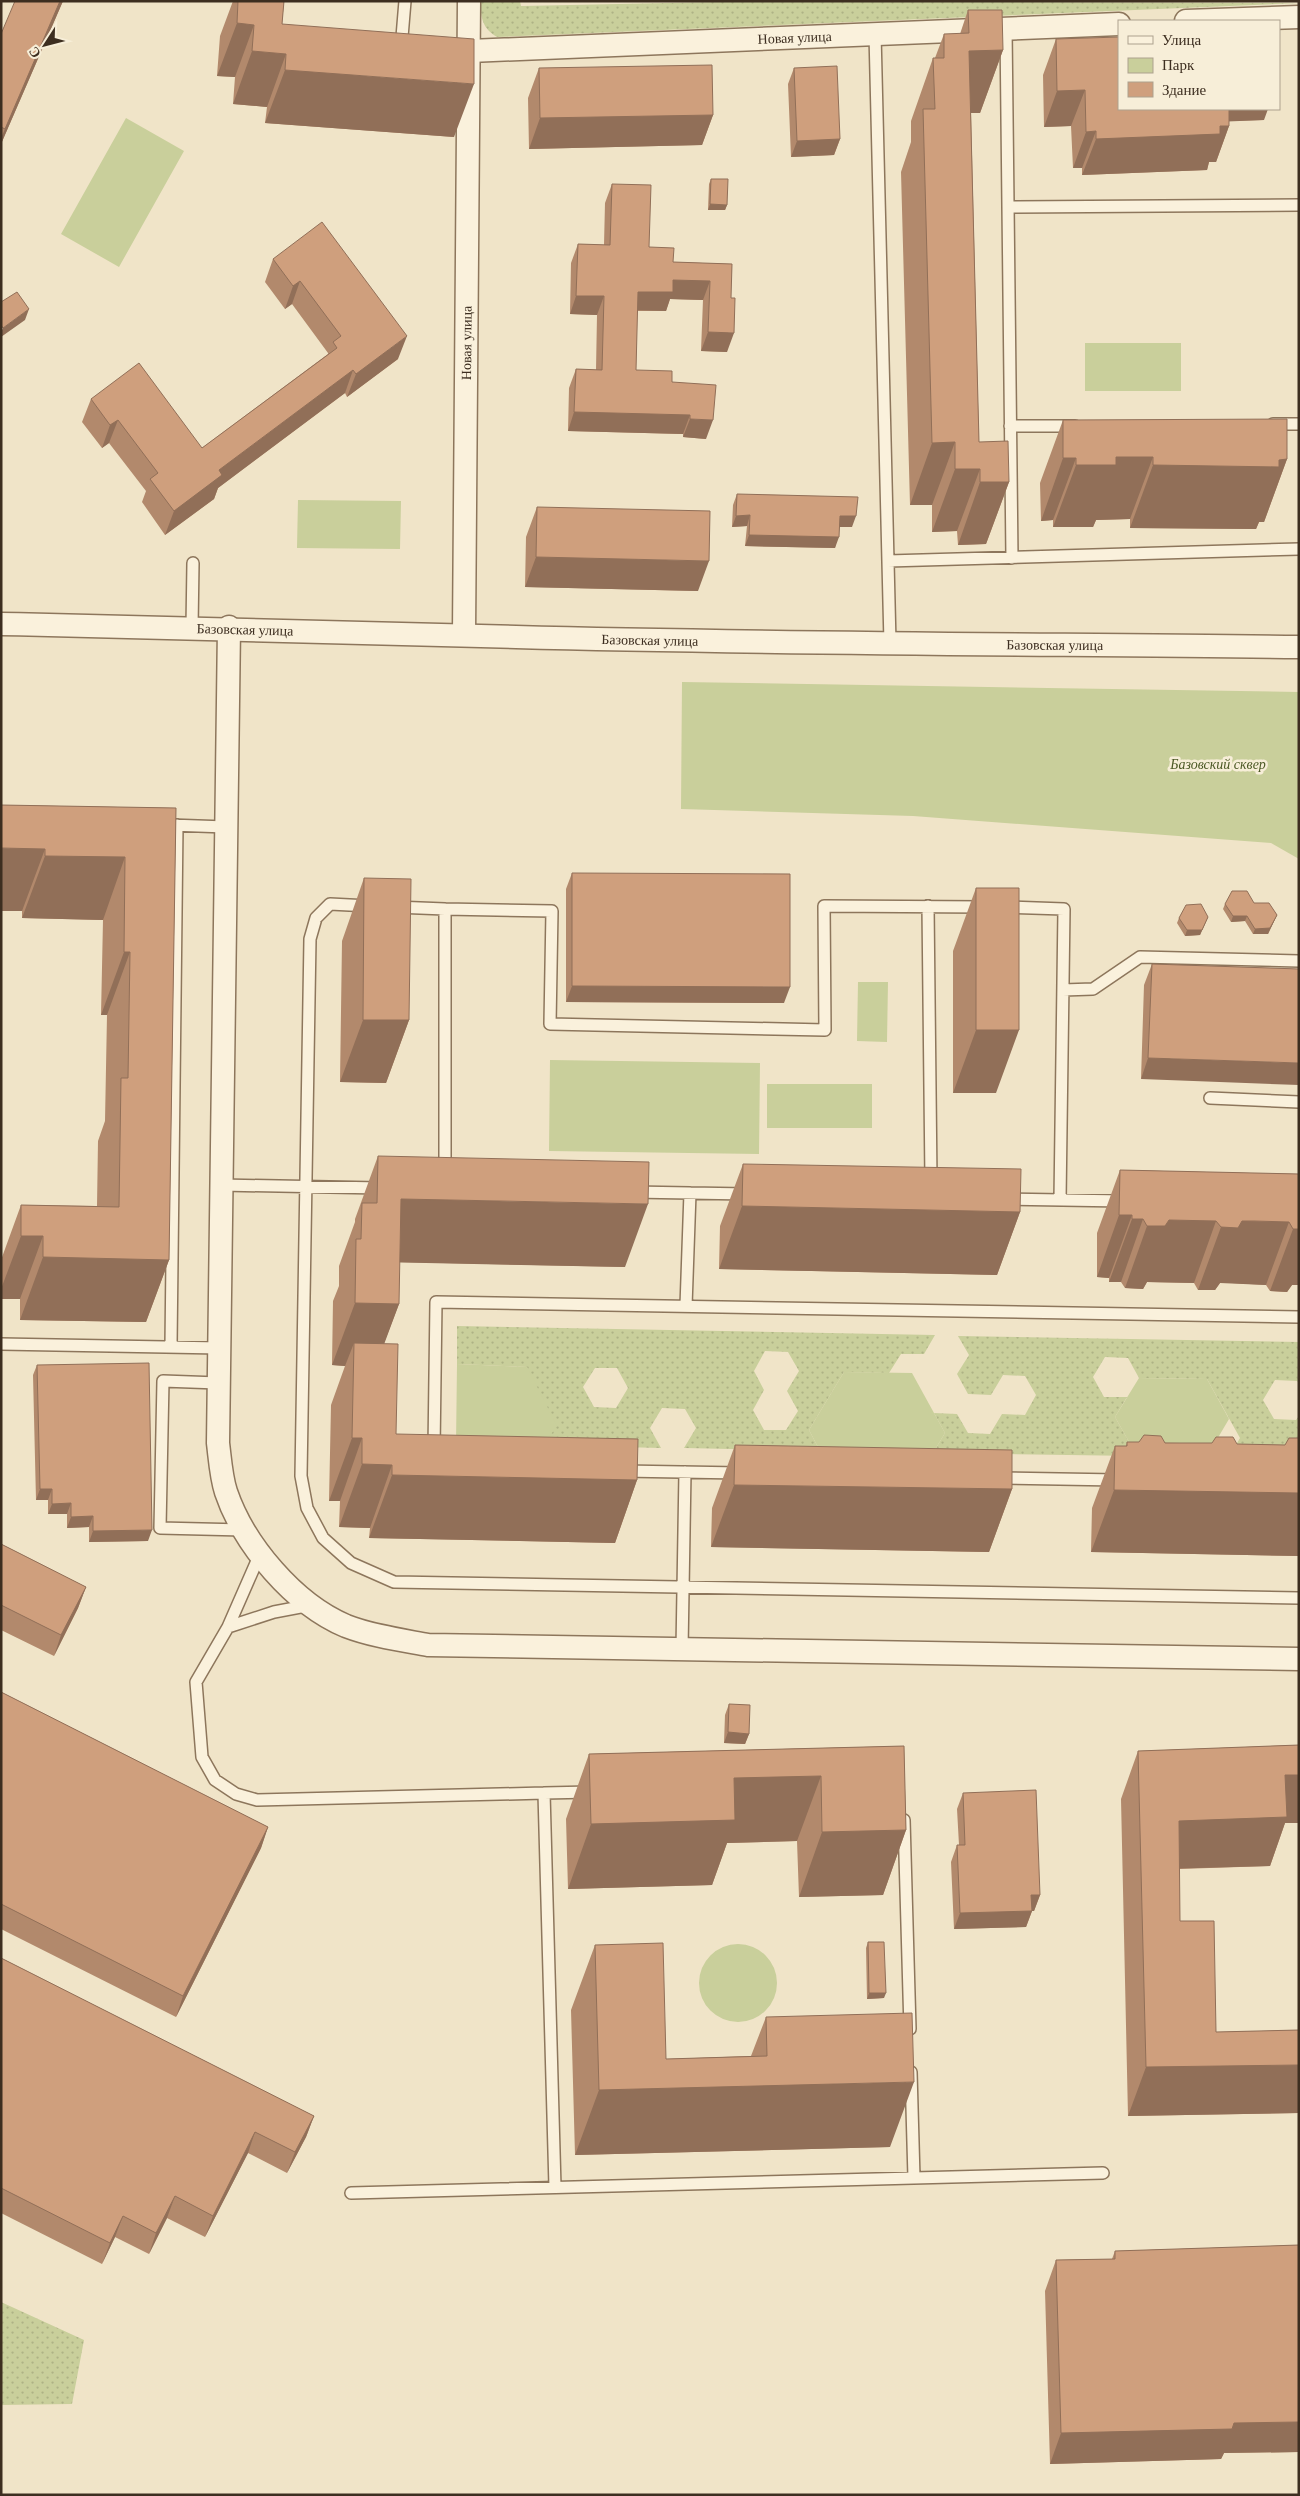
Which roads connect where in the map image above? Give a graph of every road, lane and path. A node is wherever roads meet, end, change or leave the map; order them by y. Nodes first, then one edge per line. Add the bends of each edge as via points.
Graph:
1 (405, 1) edge
2 (469, 1) edge
3 (1299, 17) edge
4 (1214, 20) edge
5 (1118, 24) edge
6 (1006, 28) junction
7 (874, 34) junction
8 (392, 48) edge
9 (470, 51) junction
10 (1299, 204) edge
11 (1008, 207) junction
12 (1259, 424) edge
13 (1299, 424) edge
14 (1010, 426) junction
15 (1090, 426) edge
16 (1299, 549) edge
17 (1012, 558) junction
18 (888, 561) junction
19 (193, 563) dead end
20 (1, 624) edge
21 (192, 627) junction
22 (228, 627) junction
23 (464, 634) junction
24 (890, 643) junction
25 (1299, 647) edge
26 (158, 825) edge
27 (178, 825) junction
28 (226, 827) junction
29 (928, 906) junction
30 (445, 909) junction
31 (1299, 961) edge
32 (1063, 990) junction
33 (1210, 1098) dead end
34 (1299, 1102) edge
35 (445, 1180) edge
36 (221, 1185) junction
37 (306, 1187) junction
38 (395, 1188) edge
39 (932, 1188) edge
40 (621, 1192) edge
41 (690, 1194) junction
42 (758, 1195) edge
43 (991, 1199) edge
44 (1060, 1200) junction
45 (1132, 1201) edge
46 (686, 1306) junction
47 (1299, 1318) edge
48 (1, 1344) edge
49 (171, 1346) junction
50 (220, 1348) junction
51 (218, 1383) junction
52 (434, 1459) edge
53 (607, 1471) edge
54 (685, 1472) junction
55 (753, 1473) edge
56 (988, 1477) edge
57 (1125, 1480) edge
58 (244, 1530) junction
59 (260, 1554) junction
60 (683, 1587) junction
61 (1299, 1598) edge
62 (311, 1605) junction
63 (228, 1627) junction
64 (682, 1649) junction
65 (1299, 1659) edge
66 (607, 1791) edge
67 (544, 1793) junction
68 (904, 1812) edge
69 (910, 2042) edge
70 (911, 2061) edge
71 (1103, 2173) dead end
72 (914, 2178) junction
73 (555, 2187) junction
74 (351, 2193) dead end

1 - 8 lane via 402,49
2 - 9 street, Новая улица
3 - 4 street
5 - 6 street, Новая улица
6 - 7 street, Новая улица
6 - 11 lane
7 - 9 street, Новая улица
7 - 18 lane
9 - 23 street, Новая улица
10 - 11 lane
11 - 14 lane
12 - 13 lane
14 - 15 lane
14 - 17 lane
16 - 17 lane
17 - 18 lane
18 - 24 lane
19 - 21 lane
20 - 21 street, Базовская улица
21 - 22 street, Базовская улица
22 - 23 street, Базовская улица
22 - 28 street
23 - 24 street, Базовская улица
24 - 25 street, Базовская улица
26 - 27 lane
27 - 28 lane
27 - 49 lane
28 - 36 street
29 - 30 lane via 824,906 825,1030 550,1024 552,911
29 - 32 lane via 1064,908
29 - 39 lane
30 - 35 lane
30 - 37 lane via 330,904 316,918 310,939
31 - 32 lane via 1140,956 1093,989
32 - 44 lane
33 - 34 lane
36 - 37 lane
36 - 50 street
37 - 38 lane
37 - 60 lane via 301,1476 307,1508 323,1538 351,1563 394,1582
40 - 41 lane
41 - 42 lane
41 - 46 lane
43 - 44 lane
44 - 45 lane
46 - 47 lane
46 - 52 lane via 436,1302
48 - 49 lane
49 - 50 lane
50 - 51 street
51 - 58 street via 217,1429 226,1491
51 - 58 lane via 163,1381 160,1528
53 - 54 lane
54 - 55 lane
54 - 60 lane
56 - 57 lane
58 - 59 street
59 - 62 street via 270,1569
59 - 63 lane
60 - 61 lane
60 - 64 lane
62 - 63 lane via 274,1612
62 - 64 street via 345,1625 428,1645
63 - 67 lane via 196,1682 202,1757 214,1780 236,1794 258,1800
64 - 65 street
66 - 67 lane
67 - 73 lane
68 - 69 lane
70 - 72 lane
71 - 72 lane
72 - 73 lane
73 - 74 lane

